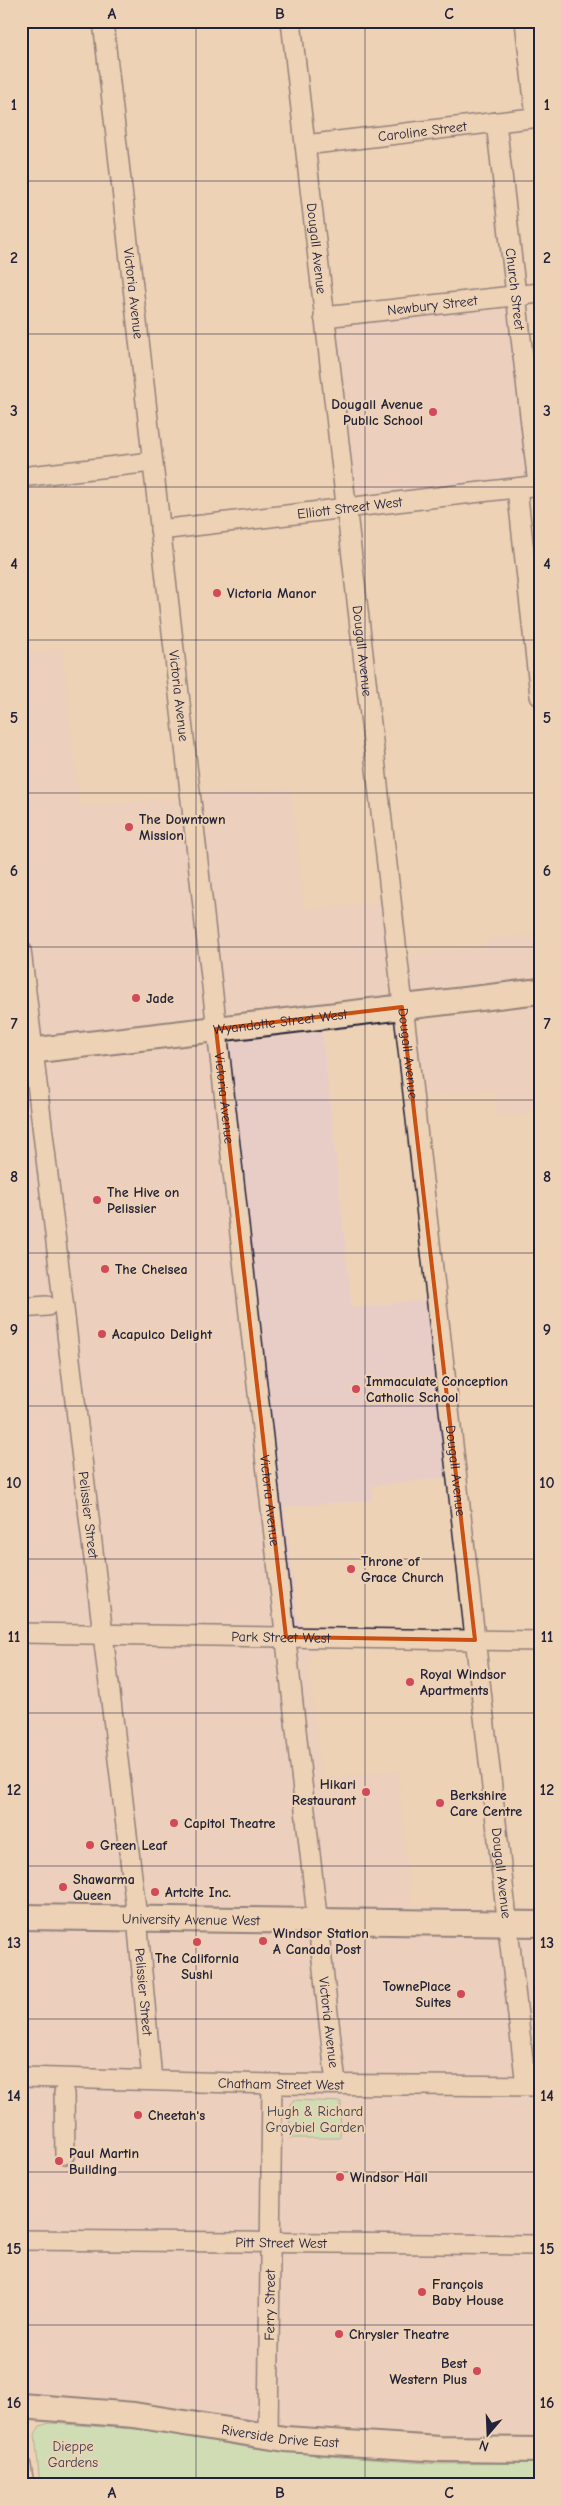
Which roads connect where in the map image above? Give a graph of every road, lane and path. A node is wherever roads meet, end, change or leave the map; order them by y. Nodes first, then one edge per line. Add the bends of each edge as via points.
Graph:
1 (103, 21) edge
2 (291, 21) edge
3 (525, 21) edge
4 (538, 118) edge
5 (496, 122) junction
6 (305, 145) junction
7 (540, 293) edge
8 (516, 295) junction
9 (324, 318) junction
10 (152, 462) junction
11 (21, 477) edge
12 (539, 485) edge
13 (517, 488) junction
14 (346, 508) junction
15 (160, 530) junction
16 (540, 696) edge
17 (21, 950) edge
18 (540, 991) edge
19 (402, 1007) junction
20 (216, 1029) junction
21 (27, 1051) edge
22 (48, 1306) dead end
23 (21, 1308) edge
24 (21, 1632) edge
25 (103, 1634) junction
26 (286, 1637) junction
27 (475, 1640) junction
28 (540, 1641) edge
29 (21, 1917) edge
30 (137, 1918) junction
31 (319, 1921) junction
32 (507, 1923) junction
33 (540, 1924) edge
34 (21, 2077) edge
35 (152, 2080) junction
36 (272, 2084) junction
37 (336, 2084) junction
38 (533, 2086) edge
39 (64, 2093) dead end
40 (65, 2154) dead end
41 (21, 2240) edge
42 (270, 2242) junction
43 (540, 2245) edge
44 (21, 2406) edge
45 (268, 2436) junction
46 (540, 2450) edge
47 (21, 2466) edge
48 (24, 2485) edge

1 - 10 street, Victoria Avenue
2 - 6 street, Dougall Avenue
3 - 4 street
4 - 5 street, Caroline Street
5 - 6 street, Caroline Street
5 - 8 street, Church Street
6 - 9 street, Dougall Avenue
7 - 8 street, Newbury Street
8 - 9 street, Newbury Street
8 - 12 street, Church Street
9 - 14 street, Dougall Avenue
10 - 11 street
10 - 15 street, Victoria Avenue
12 - 13 street, Elliott Street West
13 - 14 street, Elliott Street West
13 - 16 street
14 - 15 street, Elliott Street West
14 - 19 street, Dougall Avenue
15 - 20 street, Victoria Avenue
17 - 21 street, Pelissier Street
18 - 19 main road, Wyandotte Street West
19 - 20 main road, Wyandotte Street West
19 - 27 street, Dougall Avenue
20 - 21 main road, Wyandotte Street West
20 - 26 street, Victoria Avenue
21 - 25 street, Pelissier Street
22 - 23 street
24 - 25 street, Park Street West
25 - 26 street, Park Street West
25 - 30 street, Pelissier Street
26 - 27 street, Park Street West
26 - 31 street, Victoria Avenue
27 - 28 street, Park Street West
27 - 32 street, Dougall Avenue
29 - 30 main road, University Avenue West
30 - 31 main road, University Avenue West
30 - 35 street, Pelissier Street
31 - 32 main road, University Avenue West
31 - 37 street, Victoria Avenue
32 - 33 main road, University Avenue West
32 - 38 street, Dougall Avenue
34 - 35 street, Chatham Street West
35 - 36 street, Chatham Street West
36 - 37 street, Chatham Street West
36 - 42 street, Ferry Street
37 - 38 street, Chatham Street West
39 - 40 street
41 - 42 street, Pitt Street West
42 - 43 street, Pitt Street West
42 - 45 street, Ferry Street
44 - 45 main road, Riverside Drive East via 134,2415
45 - 46 main road, Riverside Drive East via 440,2449
47 - 48 street

